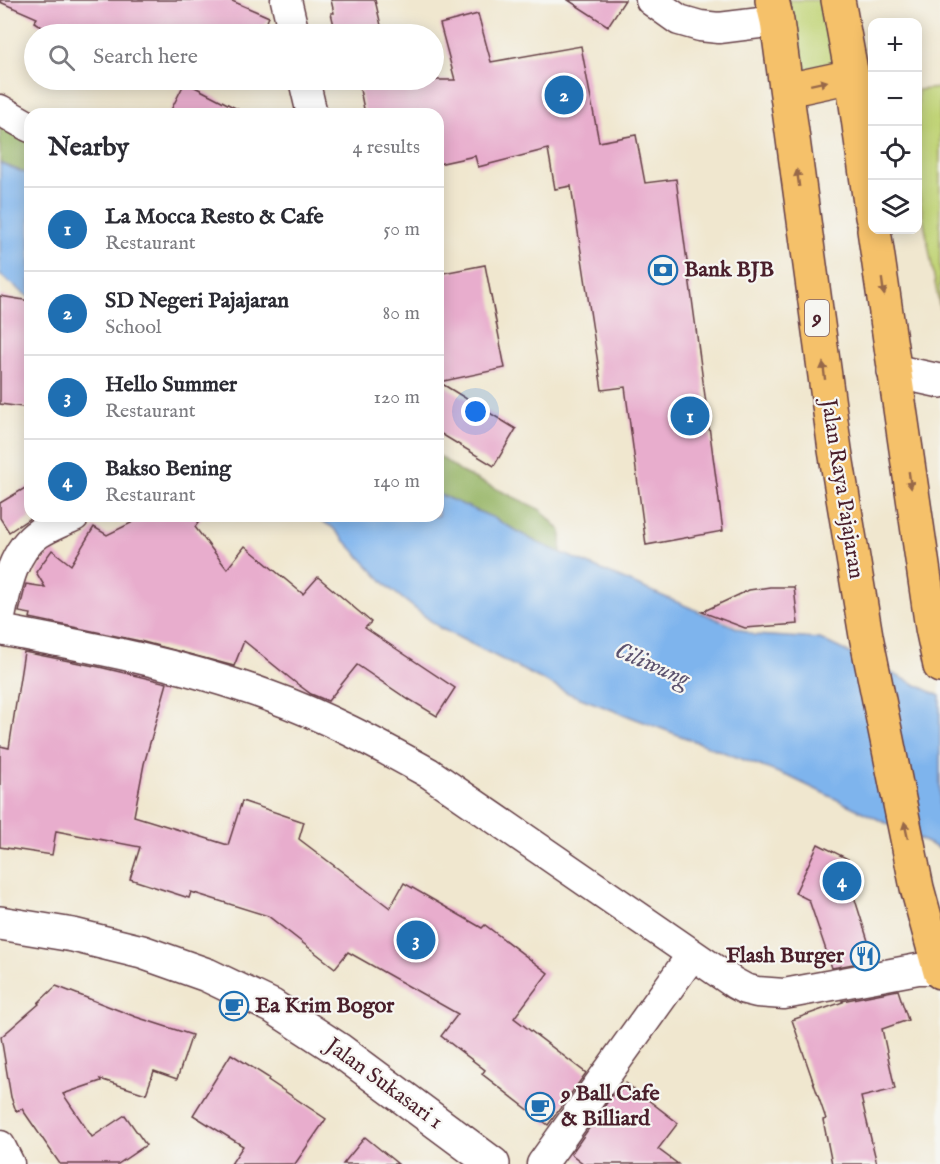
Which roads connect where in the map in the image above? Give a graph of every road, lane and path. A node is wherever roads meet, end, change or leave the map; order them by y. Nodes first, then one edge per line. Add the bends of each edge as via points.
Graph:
1 (286, 0) edge
2 (651, 0) edge
3 (838, 0) edge
4 (775, 11) edge
5 (292, 24) edge
6 (852, 76) junction
7 (306, 90) edge
8 (787, 90) junction
9 (311, 108) edge
10 (0, 110) edge
11 (24, 123) edge
12 (868, 183) edge
13 (875, 234) edge
14 (894, 371) junction
15 (940, 381) edge
16 (61, 522) edge
17 (0, 617) edge
18 (0, 630) edge
19 (940, 666) edge
20 (0, 923) edge
21 (692, 955) junction
22 (940, 971) edge
23 (0, 1146) edge
24 (9, 1164) edge
25 (493, 1164) edge
26 (542, 1164) edge

1 - 5 street
2 - 4 street via 679,20 719,28
3 - 6 highway
4 - 8 highway, Jalan Raya Pajajaran / 9
8 -> 6 highway
6 - 12 highway
7 - 9 street
22 -> 8 highway, Jalan Raya Pajajaran / 9 via 918,888 866,636 834,450
10 - 11 street
13 -> 14 highway
14 - 15 street
14 -> 19 highway
16 - 17 street via 38,533 25,547 12,569
18 - 21 street via 162,663 269,696 321,717 429,773
20 - 25 street, Jalan Sukasari 1 via 142,952 207,975 272,1006 338,1049
21 - 22 street via 739,986 769,994 918,969
21 - 26 street
23 - 24 street

